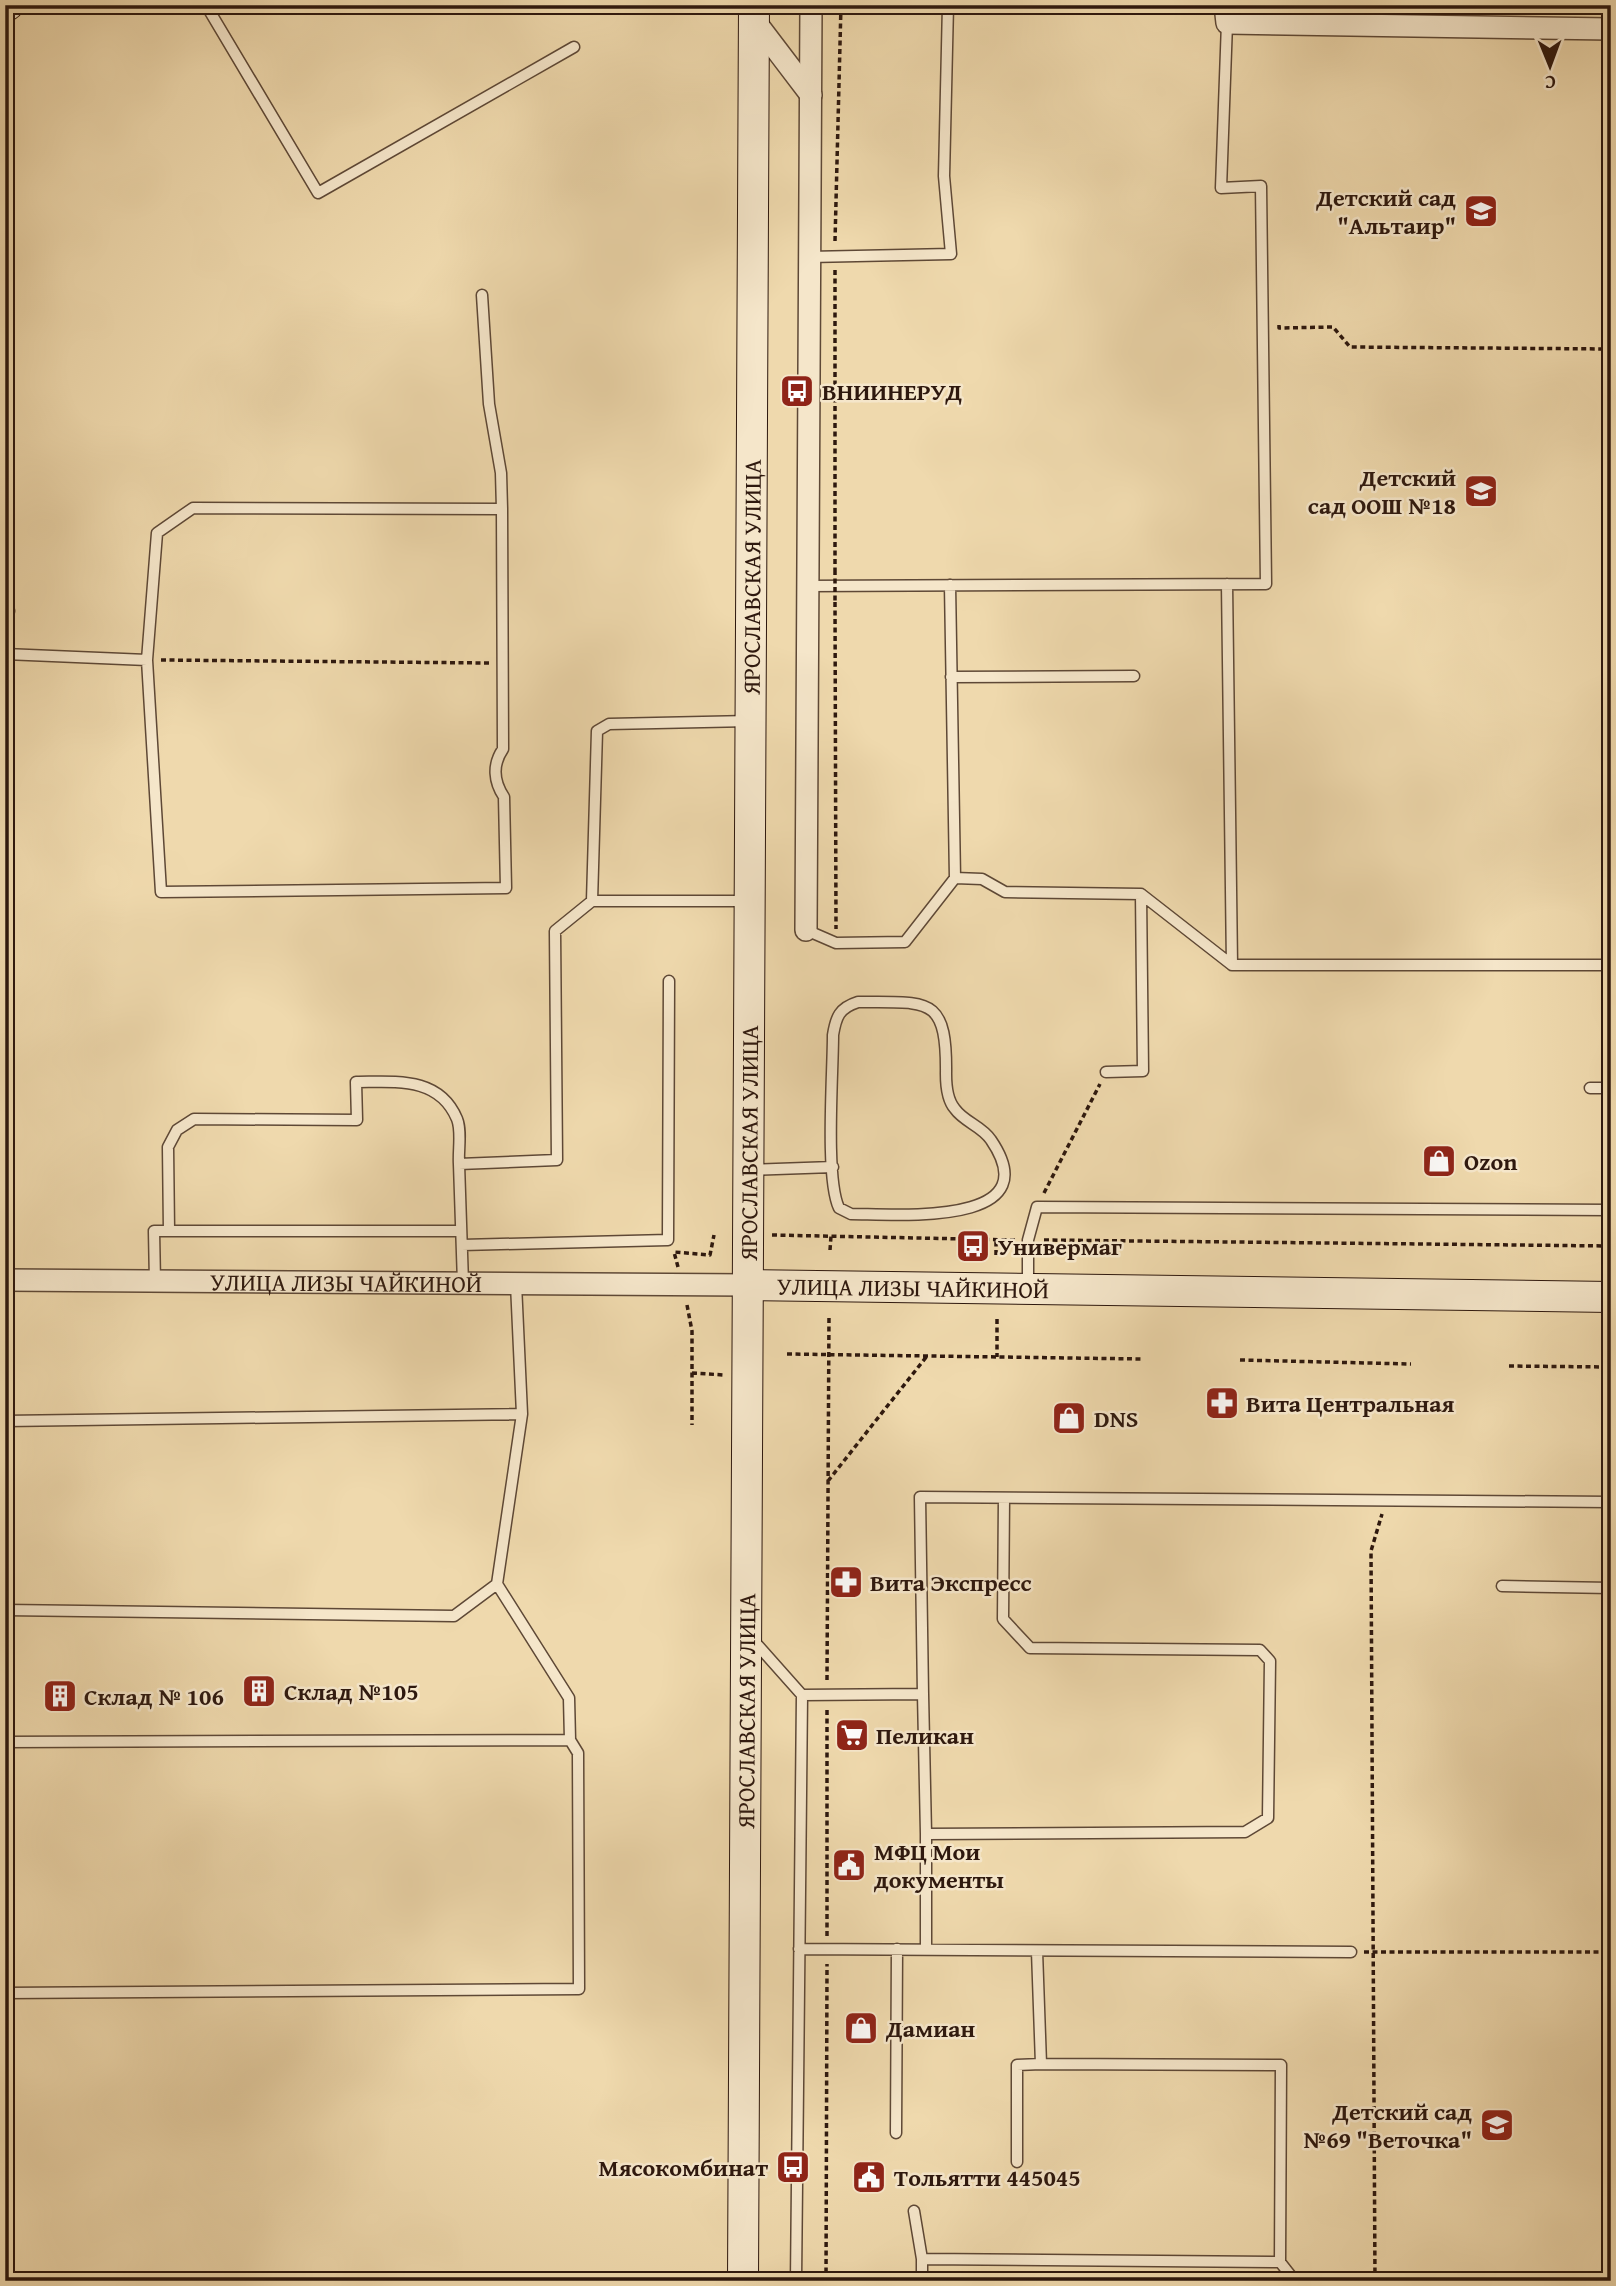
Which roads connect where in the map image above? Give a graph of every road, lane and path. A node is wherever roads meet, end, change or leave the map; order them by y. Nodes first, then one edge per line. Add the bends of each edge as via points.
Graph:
1 (206, 5) edge
2 (811, 5) edge
3 (841, 5) edge
4 (948, 5) edge
5 (754, 13) edge
6 (1226, 14) edge
7 (1611, 30) edge
8 (574, 47) dead end
9 (811, 95) junction
10 (809, 257) junction
11 (835, 257) junction
12 (482, 295) dead end
13 (1279, 315) dead end
14 (1611, 349) edge
15 (502, 509) junction
16 (1227, 584) junction
17 (950, 585) junction
18 (807, 586) junction
19 (5, 596) edge
20 (5, 626) edge
21 (5, 654) edge
22 (147, 660) junction
23 (505, 663) junction
24 (1134, 676) dead end
25 (951, 677) junction
26 (751, 720) junction
27 (955, 878) junction
28 (1141, 894) junction
29 (593, 901) junction
30 (751, 901) junction
31 (806, 930) joint
32 (835, 943) junction
33 (1231, 965) junction
34 (1611, 965) edge
35 (669, 981) dead end
36 (1106, 1072) joint
37 (1590, 1088) dead end
38 (1611, 1088) edge
39 (458, 1164) junction
40 (833, 1167) junction
41 (750, 1170) junction
42 (1037, 1207) junction
43 (1611, 1210) edge
44 (169, 1231) junction
45 (461, 1231) junction
46 (715, 1235) dead end
47 (772, 1235) dead end
48 (831, 1236) junction
49 (996, 1240) junction
50 (1028, 1240) junction
51 (462, 1245) junction
52 (1611, 1246) edge
53 (830, 1250) dead end
54 (996, 1255) dead end
55 (5, 1280) edge
56 (155, 1282) junction
57 (463, 1283) junction
58 (516, 1284) junction
59 (684, 1285) junction
60 (749, 1285) junction
61 (1028, 1289) junction
62 (1611, 1297) edge
63 (829, 1314) dead end
64 (997, 1319) dead end
65 (787, 1354) dead end
66 (828, 1354) junction
67 (927, 1356) junction
68 (997, 1357) junction
69 (1142, 1359) dead end
70 (1240, 1360) dead end
71 (1411, 1364) dead end
72 (1509, 1366) dead end
73 (1611, 1367) edge
74 (692, 1373) junction
75 (724, 1375) dead end
76 (522, 1414) junction
77 (5, 1421) edge
78 (692, 1425) dead end
79 (828, 1481) junction
80 (1004, 1498) junction
81 (1386, 1500) junction
82 (1611, 1502) edge
83 (497, 1584) junction
84 (1502, 1586) dead end
85 (1611, 1588) edge
86 (5, 1609) edge
87 (747, 1633) junction
88 (923, 1694) junction
89 (802, 1695) junction
90 (827, 1696) junction
91 (570, 1740) junction
92 (5, 1742) edge
93 (926, 1834) junction
94 (799, 1949) junction
95 (827, 1949) junction
96 (897, 1949) junction
97 (926, 1950) junction
98 (1037, 1951) junction
99 (1351, 1952) joint
100 (1373, 1952) junction
101 (1611, 1952) edge
102 (5, 1993) edge
103 (1041, 2064) junction
104 (896, 2133) dead end
105 (1017, 2162) dead end
106 (914, 2211) dead end
107 (922, 2259) junction
108 (1280, 2262) junction
109 (743, 2281) edge
110 (796, 2281) edge
111 (826, 2281) edge
112 (922, 2281) edge
113 (1295, 2281) edge
114 (1375, 2281) edge

1 - 8 lane via 318,193
2 - 9 street
3 - 11 path
4 - 11 lane via 944,176 951,254
5 - 9 street
5 - 26 main road, ЯРОСЛАВСКАЯ УЛИЦА
6 - 7 street
6 - 16 lane via 1221,188 1261,186 1266,584
9 - 10 street
10 - 11 lane
10 - 18 street
11 - 32 path, bridge
12 - 15 lane
13 - 14 path via 1279,328 1333,327 1350,347
15 - 22 lane via 193,508 156,533
15 - 23 lane
16 - 17 lane
16 - 33 lane
17 - 18 lane
17 - 25 lane
18 - 31 street
19 - 20 lane via 9,611
21 - 22 lane
22 - 23 path
22 - 23 lane via 161,892 506,888 504,797 496,785 496,760 503,750
24 - 25 lane
25 - 27 lane
26 - 29 lane via 609,724 597,731
26 - 30 main road, ЯРОСЛАВСКАЯ УЛИЦА
27 - 28 lane via 982,879 1005,892
27 - 32 lane via 905,942
28 - 33 lane
28 - 36 lane via 1143,1071
29 - 30 lane
29 - 39 lane via 555,932 557,1160
30 - 41 main road, ЯРОСЛАВСКАЯ УЛИЦА
31 - 32 lane
33 - 34 lane
35 - 51 lane via 668,1240
36 - 42 path
37 - 38 lane
39 - 44 lane via 458,1121 439,1094 414,1081 356,1082 357,1121 194,1119 177,1129 168,1147
39 - 45 lane
40 - 40 lane via 834,1197 839,1208 851,1214 946,1215 975,1208 995,1194 1003,1179 1003,1162 991,1139 954,1108 946,1087 946,1037 941,1019 929,1009 914,1003 858,1002 844,1007 836,1018
40 - 41 lane
41 - 60 main road, ЯРОСЛАВСКАЯ УЛИЦА
42 - 43 lane
42 - 50 lane
44 - 45 lane
44 - 56 lane via 154,1231
45 - 51 lane
46 - 59 path via 710,1255 674,1252
47 - 48 path
48 - 49 path
48 - 53 path
49 - 50 path
49 - 54 path
50 - 52 path
50 - 61 lane
51 - 57 lane
55 - 56 street, УЛИЦА ЛИЗЫ ЧАЙКИНОЙ
56 - 57 street, УЛИЦА ЛИЗЫ ЧАЙКИНОЙ
57 - 58 street, УЛИЦА ЛИЗЫ ЧАЙКИНОЙ
58 - 59 street, УЛИЦА ЛИЗЫ ЧАЙКИНОЙ
58 - 76 lane
59 - 60 street, УЛИЦА ЛИЗЫ ЧАЙКИНОЙ
59 - 74 path via 692,1331
60 - 61 main road, УЛИЦА ЛИЗЫ ЧАЙКИНОЙ
60 - 87 main road, ЯРОСЛАВСКАЯ УЛИЦА
61 - 62 main road, УЛИЦА ЛИЗЫ ЧАЙКИНОЙ
63 - 66 path
64 - 68 path
65 - 66 path
66 - 67 path
66 - 79 path
67 - 68 path
67 - 79 path
68 - 69 path
70 - 71 path
72 - 73 path
74 - 75 path
74 - 78 path
76 - 77 lane
76 - 83 lane
79 - 90 path
80 - 81 lane
80 - 88 lane via 920,1497
80 - 93 lane via 1003,1619 1030,1648 1260,1650 1270,1661 1268,1818 1245,1832
81 - 82 lane
81 - 100 path via 1371,1551
83 - 86 lane via 454,1616
83 - 91 lane via 569,1698
84 - 85 lane
87 - 89 lane
87 - 109 main road, ЯРОСЛАВСКАЯ УЛИЦА
88 - 90 lane
88 - 93 lane
89 - 90 lane
89 - 94 lane
90 - 95 path
91 - 92 lane
91 - 102 lane via 578,1753 579,1989
93 - 97 lane
94 - 95 lane
94 - 110 lane
95 - 96 lane
95 - 111 path
96 - 97 lane
96 - 104 lane
97 - 98 lane
98 - 99 lane
98 - 103 lane
99 - 100 path
100 - 101 path
100 - 114 path
103 - 105 lane via 1017,2065
103 - 108 lane via 1281,2066
106 - 107 lane
107 - 108 lane
107 - 112 lane
108 - 113 lane

